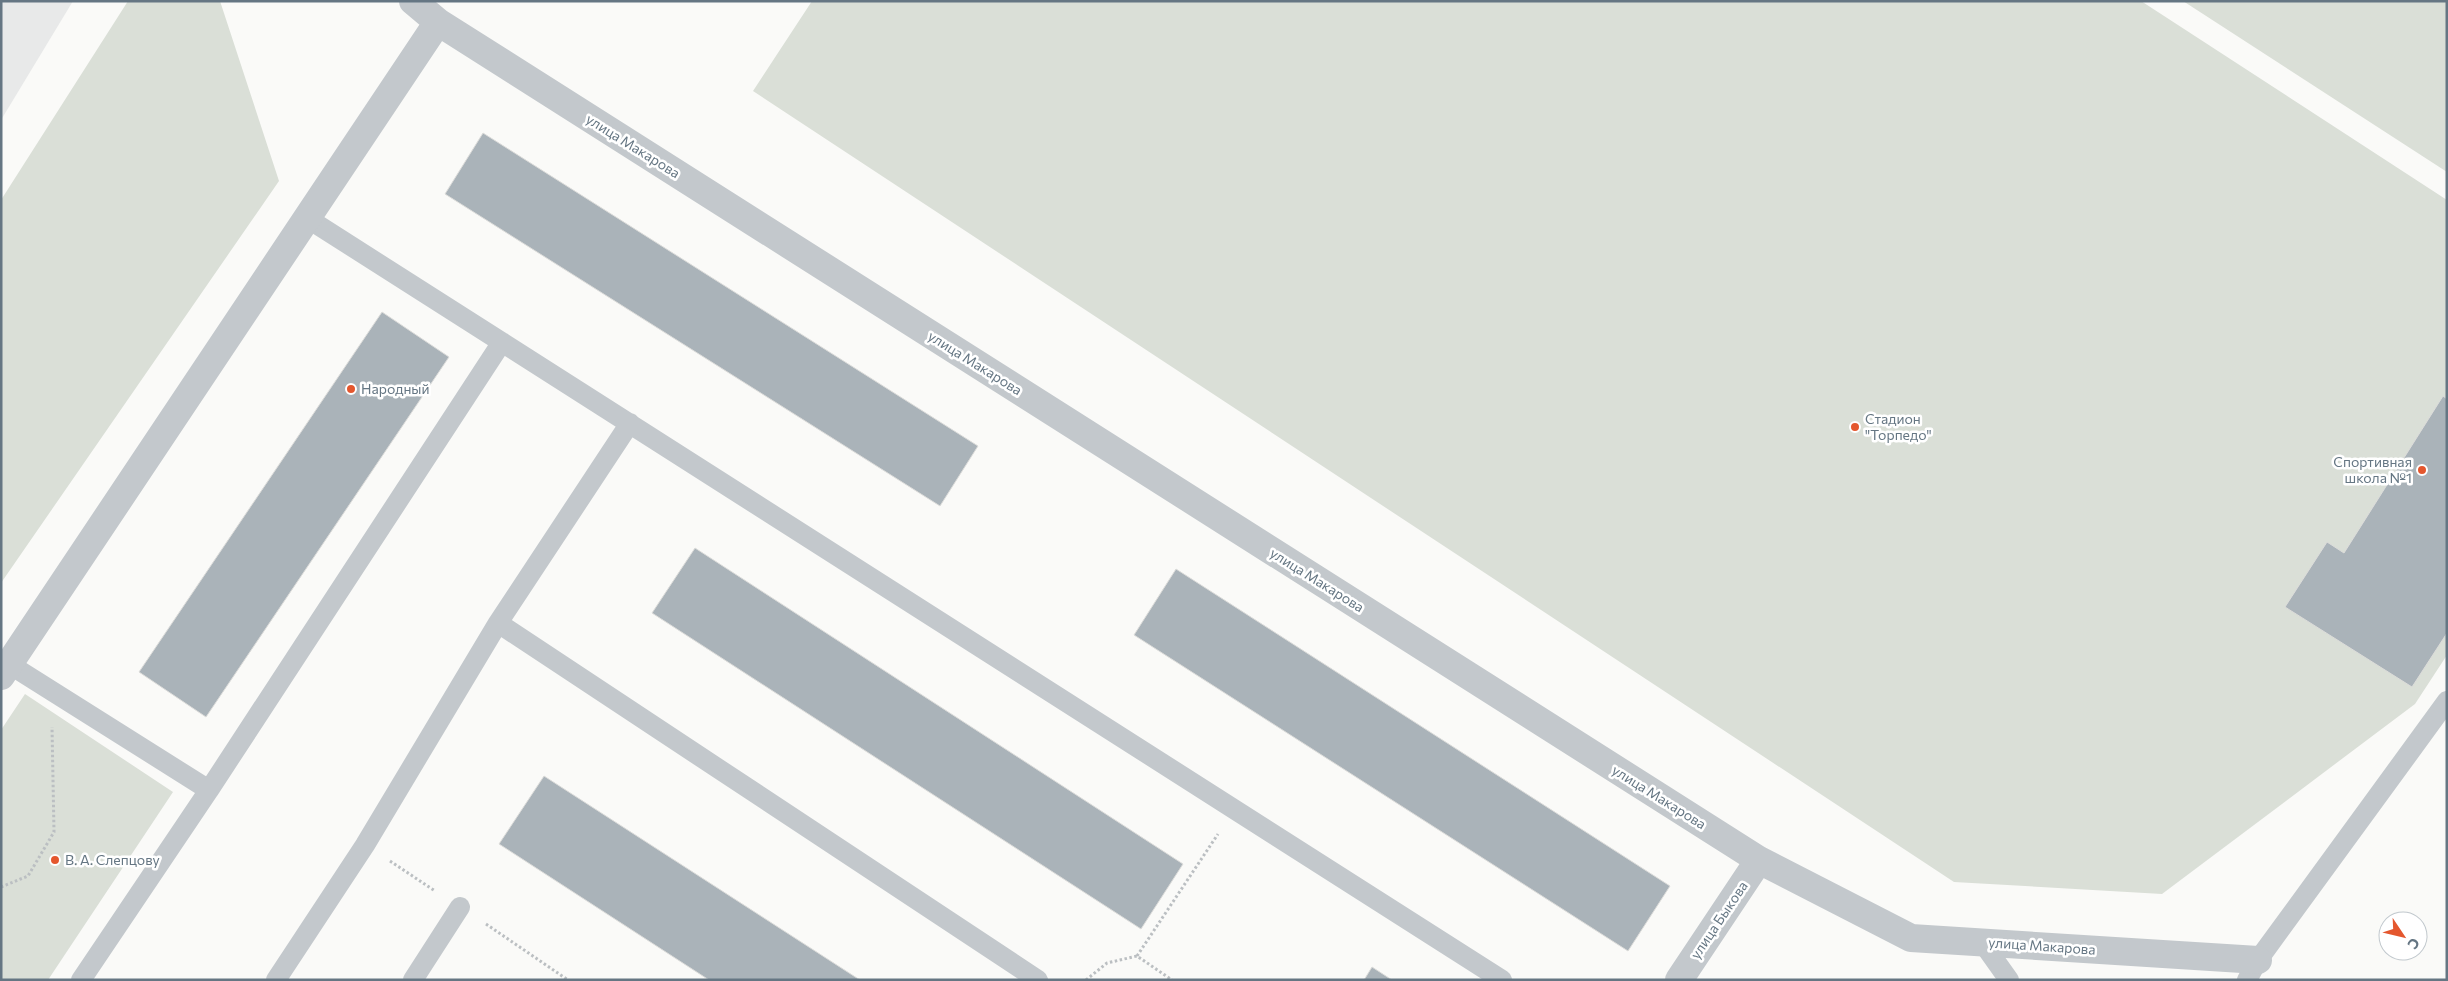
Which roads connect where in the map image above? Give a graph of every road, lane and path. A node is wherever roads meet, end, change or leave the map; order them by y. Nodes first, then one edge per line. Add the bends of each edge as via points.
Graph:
1 (413, 1) edge
2 (438, 22) junction
3 (307, 218) junction
4 (502, 342) junction
5 (630, 423) junction
6 (498, 622) junction
7 (5, 670) edge
8 (51, 691) junction
9 (2447, 701) edge
10 (209, 790) junction
11 (1235, 810) junction
12 (1759, 860) junction
13 (1, 886) edge
14 (460, 907) dead end
15 (1982, 942) junction
16 (1137, 956) junction
17 (2252, 970) edge
18 (81, 980) edge
19 (276, 980) edge
20 (413, 980) edge
21 (1038, 980) edge
22 (1086, 980) edge
23 (1172, 980) edge
24 (1502, 980) edge
25 (1679, 980) edge
26 (2009, 980) edge

1 - 2 street, улица Макарова
2 - 3 street
2 - 12 street, улица Макарова
3 - 4 lane
3 - 7 street
4 - 5 lane
4 - 10 lane
5 - 6 lane
5 - 11 lane
6 - 19 lane via 365,845
6 - 21 lane
7 - 8 lane
8 - 10 lane
8 - 13 path via 54,832 28,876
9 - 17 lane
10 - 18 lane
11 - 16 path
11 - 24 lane
12 - 15 street, улица Макарова via 1911,938
12 - 25 street, улица Быкова
14 - 20 lane
15 - 17 street, улица Макарова
15 - 26 lane
16 - 22 path via 1107,963
16 - 23 path

